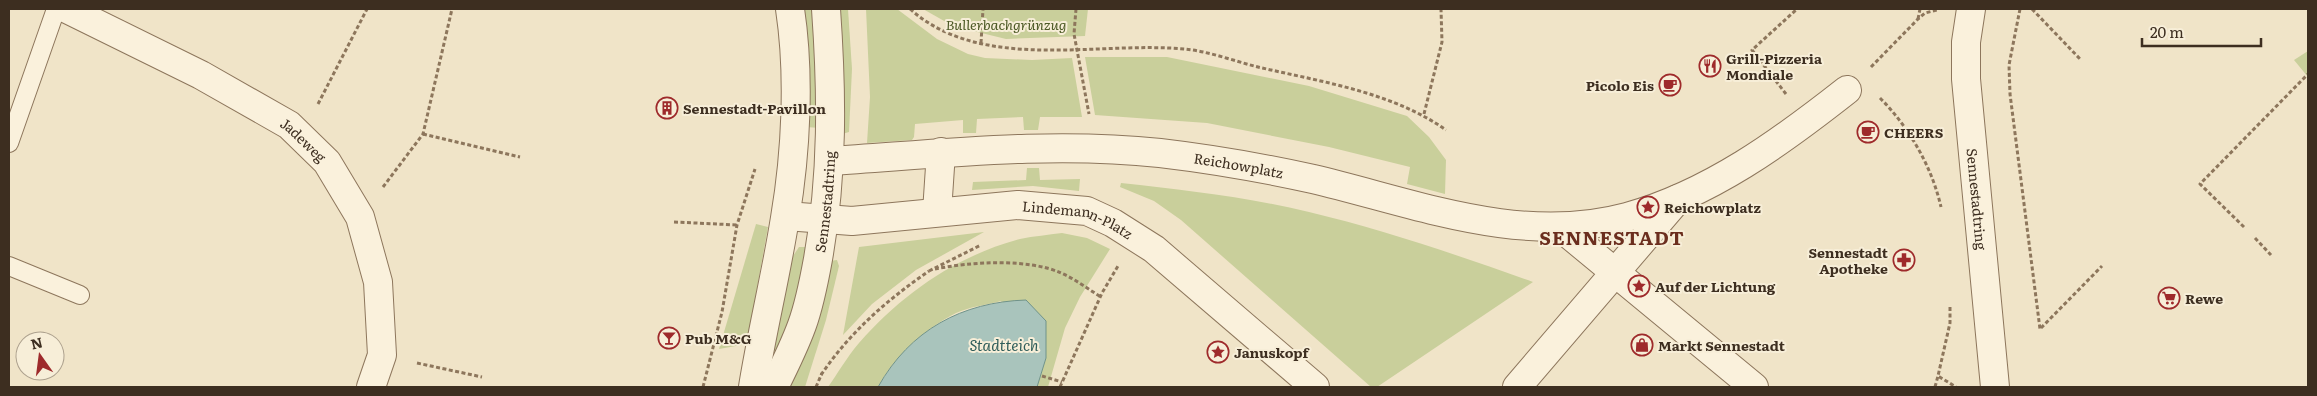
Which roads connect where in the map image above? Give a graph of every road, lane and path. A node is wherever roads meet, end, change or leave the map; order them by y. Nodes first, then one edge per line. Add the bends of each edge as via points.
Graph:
1 (56, 9) edge
2 (67, 9) edge
3 (366, 9) edge
4 (452, 9) edge
5 (790, 9) edge
6 (826, 9) edge
7 (910, 9) edge
8 (983, 9) edge
9 (1076, 9) edge
10 (1441, 9) edge
11 (1797, 9) edge
12 (1920, 9) edge
13 (2020, 9) edge
14 (2032, 9) edge
15 (1970, 10) edge
16 (1918, 20) junction
17 (981, 43) junction
18 (1076, 48) junction
19 (2081, 60) dead end
20 (2308, 74) edge
21 (1854, 84) junction
22 (1424, 114) junction
23 (1807, 122) junction
24 (1446, 130) dead end
25 (423, 134) junction
26 (301, 136) junction
27 (9, 143) edge
28 (1090, 148) junction
29 (941, 152) junction
30 (520, 157) dead end
31 (757, 161) dead end
32 (830, 161) junction
33 (1679, 198) junction
34 (1942, 211) dead end
35 (937, 212) junction
36 (786, 216) junction
37 (360, 217) junction
38 (825, 221) junction
39 (674, 222) dead end
40 (737, 225) junction
41 (1560, 227) junction
42 (2244, 227) dead end
43 (2255, 238) dead end
44 (2271, 255) dead end
45 (1120, 261) dead end
46 (9, 266) edge
47 (2102, 266) dead end
48 (1615, 273) junction
49 (80, 295) dead end
50 (1100, 297) junction
51 (1951, 298) dead end
52 (382, 355) junction
53 (821, 376) dead end
54 (1042, 376) dead end
55 (1938, 376) junction
56 (482, 378) dead end
57 (1062, 382) junction
58 (371, 387) edge
59 (703, 387) edge
60 (753, 387) edge
61 (774, 387) edge
62 (1060, 387) edge
63 (1315, 387) edge
64 (1517, 387) edge
65 (1754, 387) edge
66 (1935, 387) edge
67 (1956, 387) edge
68 (1995, 387) edge

1 - 27 lane
2 - 26 street, Jadeweg via 201,75 289,125
3 - 26 path
4 - 25 path
5 - 36 street via 795,70 793,144
6 - 32 street, Sennestadtring
7 - 17 path via 932,25
8 - 17 path
9 - 18 path
10 - 22 path via 1442,42
11 - 23 path via 1752,50
12 - 16 path
13 - 47 path via 2009,65 2010,94 2040,329
14 - 19 path
15 - 16 path via 1933,10
15 - 68 street, Sennestadtring via 1966,79
16 - 21 path
17 - 18 path via 1008,49 1057,51
18 - 22 path via 1187,49 1311,78 1401,104
18 - 28 path via 1090,124
20 - 42 path via 2200,184
21 - 23 street, Reichowplatz
21 - 34 path via 1886,104 1906,128 1921,153
22 - 24 path
23 - 33 street, Reichowplatz via 1766,152
25 - 30 path
25 - 37 path
26 - 37 street, Jadeweg via 327,162
28 - 29 street, Reichowplatz
28 - 41 street, Reichowplatz via 1160,153 1242,166 1312,179 1444,214 1492,223
29 - 32 street, Reichowplatz
29 - 35 street
31 - 40 path
32 - 38 street, Sennestadtring
33 - 41 street, Reichowplatz via 1628,217
33 - 48 street, Reichowplatz
35 - 38 street, Lindemann-Platz
35 - 63 street, Lindemann-Platz via 1018,205 1057,207 1087,211 1113,223 1154,249
36 - 38 street, Lindemann-Platz
36 - 60 street
37 - 52 street, Jadeweg via 378,282
38 - 61 street, Sennestadtring via 802,325
39 - 40 path
40 - 59 path via 722,312
41 - 48 street
43 - 44 path
45 - 50 path
46 - 49 lane
48 - 64 street, Reichowplatz
48 - 65 street
50 - 53 path via 1061,272 1042,268 999,262 954,265 929,271 881,306 834,355
50 - 57 path
51 - 55 path via 1950,323
52 - 56 path
52 - 58 street, Jadeweg
54 - 57 path
55 - 66 path
55 - 67 path
57 - 62 path

